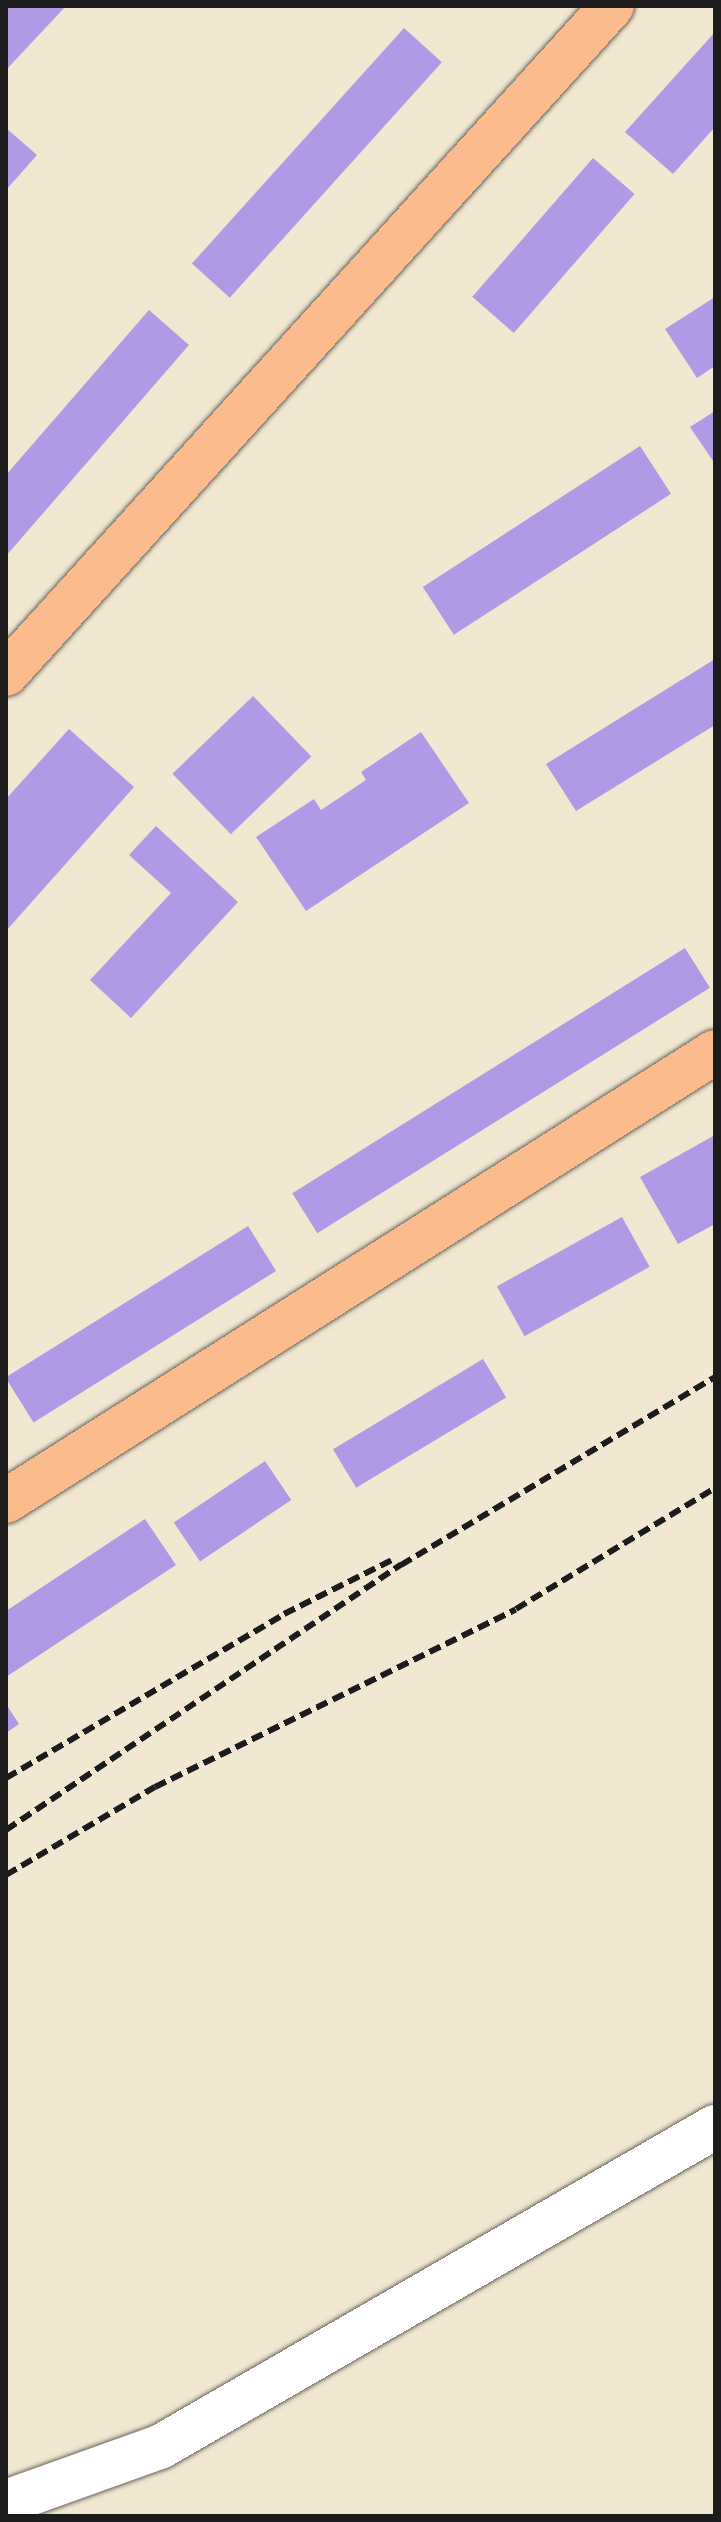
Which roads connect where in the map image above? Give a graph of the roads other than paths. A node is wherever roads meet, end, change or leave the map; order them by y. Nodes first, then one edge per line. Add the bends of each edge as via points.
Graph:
1 (612, 6) edge
2 (6, 674) edge
3 (715, 1052) edge
4 (6, 1501) edge
5 (715, 2127) edge
6 (6, 2502) edge

1 - 2 main road
3 - 4 main road
5 - 6 street via 160,2447

